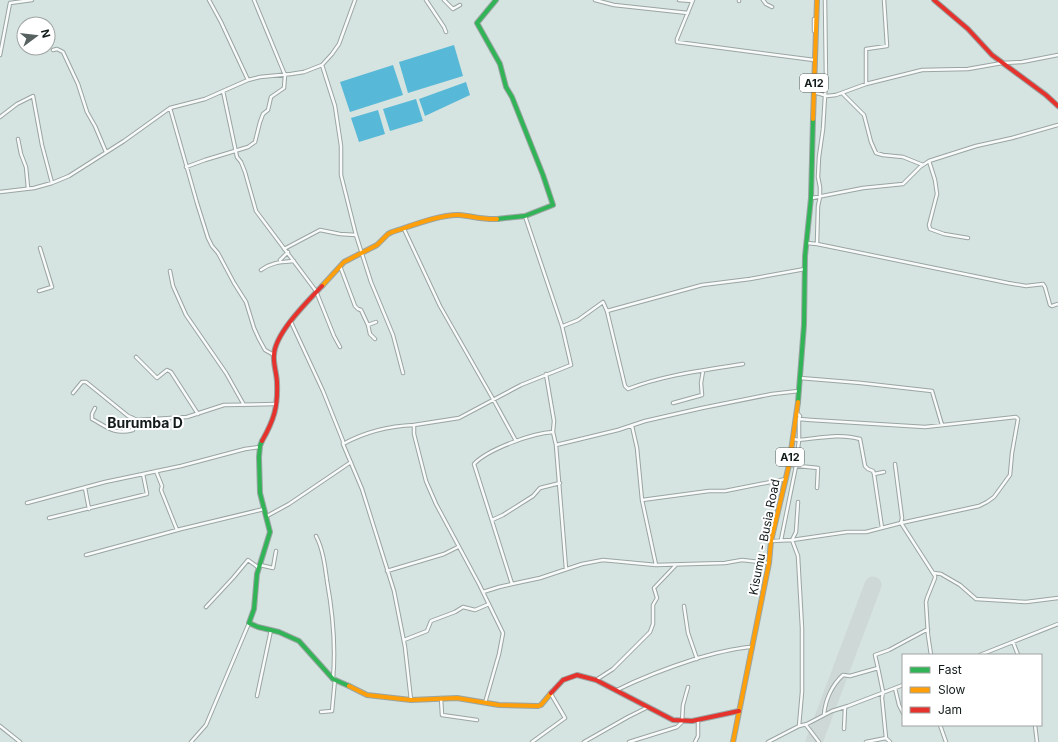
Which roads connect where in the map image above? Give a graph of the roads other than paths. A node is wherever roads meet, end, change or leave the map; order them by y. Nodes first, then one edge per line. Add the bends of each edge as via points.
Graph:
1 (32, 0) edge
2 (209, 0) edge
3 (254, 0) edge
4 (356, 0) edge
5 (426, 0) edge
6 (444, 0) edge
7 (496, 0) edge
8 (595, 0) edge
9 (679, 0) edge
10 (763, 0) edge
11 (816, 0) edge
12 (825, 0) edge
13 (884, 0) edge
14 (934, 0) edge
15 (693, 1) edge
16 (460, 5) dead end
17 (772, 7) dead end
18 (688, 13) junction
19 (446, 32) dead end
20 (56, 48) edge
21 (0, 55) edge
22 (1058, 55) edge
23 (814, 60) junction
24 (1002, 63) junction
25 (322, 65) junction
26 (285, 75) junction
27 (248, 80) junction
28 (866, 84) junction
29 (223, 91) junction
30 (814, 92) junction
31 (843, 94) dead end
32 (825, 96) junction
33 (1058, 106) edge
34 (170, 108) junction
35 (0, 117) edge
36 (1058, 125) edge
37 (18, 139) dead end
38 (236, 150) junction
39 (106, 152) junction
40 (929, 161) junction
41 (923, 165) junction
42 (186, 167) junction
43 (52, 183) junction
44 (28, 188) junction
45 (0, 192) edge
46 (820, 197) junction
47 (811, 198) junction
48 (525, 216) junction
49 (404, 229) junction
50 (356, 235) junction
51 (968, 238) dead end
52 (807, 243) junction
53 (817, 244) junction
54 (40, 248) dead end
55 (284, 249) junction
56 (288, 252) junction
57 (361, 253) junction
58 (294, 261) junction
59 (276, 263) junction
60 (340, 266) junction
61 (805, 269) junction
62 (261, 270) dead end
63 (170, 271) dead end
64 (39, 291) dead end
65 (316, 291) junction
66 (1058, 304) edge
67 (607, 311) junction
68 (291, 322) junction
69 (376, 322) dead end
70 (368, 325) junction
71 (562, 326) junction
72 (375, 339) dead end
73 (340, 347) dead end
74 (274, 355) junction
75 (136, 357) dead end
76 (743, 364) dead end
77 (702, 371) junction
78 (403, 373) dead end
79 (546, 374) junction
80 (800, 378) junction
81 (799, 391) junction
82 (73, 393) dead end
83 (493, 399) junction
84 (673, 403) dead end
85 (277, 404) junction
86 (244, 405) junction
87 (95, 408) dead end
88 (797, 412) junction
89 (198, 414) junction
90 (133, 418) junction
91 (799, 419) junction
92 (414, 425) junction
93 (942, 425) junction
94 (632, 426) junction
95 (554, 432) junction
96 (793, 439) junction
97 (799, 440) junction
98 (516, 441) junction
99 (343, 444) junction
100 (556, 445) junction
101 (260, 447) junction
102 (351, 462) junction
103 (895, 464) dead end
104 (789, 465) junction
105 (796, 466) junction
106 (156, 471) junction
107 (884, 472) dead end
108 (143, 474) junction
109 (874, 474) junction
110 (786, 479) junction
111 (560, 483) junction
112 (85, 487) junction
113 (817, 488) dead end
114 (642, 500) junction
115 (798, 502) dead end
116 (27, 503) dead end
117 (89, 508) junction
118 (264, 509) junction
119 (266, 516) junction
120 (50, 518) dead end
121 (492, 520) junction
122 (901, 523) junction
123 (882, 528) junction
124 (177, 530) junction
125 (316, 536) dead end
126 (781, 540) junction
127 (792, 540) junction
128 (771, 541) junction
129 (458, 547) junction
130 (276, 551) dead end
131 (86, 555) dead end
132 (769, 563) junction
133 (676, 564) junction
134 (656, 565) junction
135 (260, 566) junction
136 (566, 569) junction
137 (387, 571) junction
138 (934, 573) junction
139 (512, 584) junction
140 (483, 592) junction
141 (1058, 598) edge
142 (489, 604) junction
143 (684, 606) dead end
144 (206, 607) dead end
145 (249, 623) junction
146 (1058, 624) edge
147 (271, 630) junction
148 (928, 630) junction
149 (404, 640) junction
150 (1014, 642) junction
151 (753, 647) junction
152 (930, 654) edge
153 (983, 654) edge
154 (1018, 654) edge
155 (697, 659) junction
156 (878, 668) junction
157 (334, 679) junction
158 (596, 680) junction
159 (902, 685) edge
160 (688, 687) dead end
161 (894, 688) junction
162 (617, 690) junction
163 (883, 692) junction
164 (551, 693) junction
165 (257, 696) dead end
166 (441, 698) junction
167 (411, 700) junction
168 (485, 703) junction
169 (649, 707) junction
170 (845, 707) junction
171 (902, 711) edge
172 (321, 712) dead end
173 (739, 712) junction
174 (824, 716) junction
175 (698, 719) junction
176 (477, 720) dead end
177 (682, 722) junction
178 (806, 724) junction
179 (0, 726) edge
180 (799, 726) junction
181 (940, 726) edge
182 (1036, 726) edge
183 (844, 729) dead end
184 (886, 738) junction
185 (20, 742) edge
186 (191, 742) edge
187 (532, 742) edge
188 (584, 742) edge
189 (629, 742) edge
190 (695, 742) edge
191 (733, 742) edge
192 (768, 742) edge
193 (819, 742) edge
194 (866, 742) edge
195 (890, 742) edge
196 (946, 742) edge
197 (1037, 742) edge

1 - 21 street via 10,3
2 - 27 street
3 - 26 street
4 - 25 street via 339,44
5 - 19 street
6 - 16 street via 453,9
7 - 48 main road via 477,22 500,64 506,87 512,96 553,205
8 - 18 street via 614,5
9 - 15 street
10 - 17 street
11 - 23 main road, A12
12 - 32 street
13 - 28 street via 888,46 866,49
14 - 24 main road
15 - 18 street
18 - 23 street via 677,42
20 - 39 street via 63,52
22 - 24 street
23 - 30 main road, A12
24 - 28 street via 968,70 922,70
24 - 33 main road
25 - 26 street via 304,72
25 - 50 street via 336,106 341,146 341,175
26 - 27 street
26 - 38 street via 284,88 270,98 255,142
27 - 29 street
28 - 32 street via 836,95
29 - 34 street via 205,99
29 - 38 street
30 - 32 street
30 - 47 main road, Kisumu - Busia Road / A12
31 - 41 street via 864,115 876,153 903,157
32 - 46 street via 818,176
34 - 39 street
34 - 42 street
35 - 43 street via 33,96
36 - 40 street
37 - 44 street via 26,167
38 - 42 street
38 - 55 street via 256,211
39 - 43 street via 69,176
40 - 41 street
40 - 51 street via 937,194 930,229
41 - 46 street via 903,184 863,188
42 - 74 street via 212,246 246,302 254,328 265,350
43 - 44 street
44 - 45 street
46 - 47 street
46 - 53 street
47 - 52 main road, Kisumu - Busia Road / A12
48 - 49 main road via 488,220 459,214
48 - 71 street
49 - 57 main road via 388,234 377,245
49 - 83 street via 440,306
50 - 55 street via 320,230
50 - 57 street
52 - 53 street
52 - 61 main road, Kisumu - Busia Road / A12
53 - 66 street via 1008,283 1026,286 1042,284 1050,305
54 - 64 street via 52,287
55 - 56 street
56 - 58 street
56 - 59 street
57 - 60 main road
57 - 78 street via 393,335
58 - 59 street
58 - 65 street
59 - 62 street
60 - 65 main road
60 - 70 street via 355,306 361,310
61 - 67 street via 702,285
61 - 80 main road, Kisumu - Busia Road / A12
63 - 86 street via 173,286 186,315 226,373
65 - 68 main road
65 - 73 street
67 - 71 street via 603,302 578,320
67 - 77 street via 626,388
68 - 74 main road via 279,338
68 - 99 street via 323,391
69 - 70 street
70 - 72 street via 370,334
71 - 79 street via 571,365
74 - 85 main road
75 - 89 street via 157,378 167,370 170,372
76 - 77 street
77 - 84 street via 702,395
79 - 83 street
79 - 95 street
80 - 81 main road, Kisumu - Busia Road / A12
80 - 93 street via 932,392
81 - 88 main road, Kisumu - Busia Road / A12
81 - 94 street via 702,408
82 - 90 street via 82,382 86,382
83 - 92 street via 459,418
83 - 98 street
85 - 86 street
85 - 101 main road via 272,424
86 - 89 street via 224,405
87 - 90 street via 92,419 114,431 122,433 133,430
88 - 91 street
88 - 96 main road, Kisumu - Busia Road / A12
89 - 90 street via 181,418
91 - 93 street via 910,427
91 - 97 street
92 - 99 street via 393,426 370,432
92 - 129 street via 426,481
93 - 122 street via 1017,418 1010,475 994,497 982,505
94 - 100 street
94 - 114 street via 637,448
95 - 98 street
95 - 100 street
96 - 97 street
96 - 104 main road, Kisumu - Busia Road / A12
97 - 105 street
97 - 109 street via 836,436 860,439 865,466
98 - 121 street via 480,458 474,464
99 - 102 street
100 - 111 street
101 - 106 street
101 - 118 main road via 260,493
102 - 119 street via 289,504
102 - 137 street
103 - 122 street
104 - 105 street
104 - 110 main road, Kisumu - Busia Road / A12
105 - 113 street via 818,468
105 - 126 street
106 - 108 street
106 - 124 street
107 - 109 street
108 - 112 street
108 - 117 street via 147,494
109 - 123 street
110 - 114 street via 725,491
110 - 128 main road, Kisumu - Busia Road / A12
111 - 121 street via 540,488 533,496
111 - 136 street
112 - 116 street
112 - 117 street
114 - 134 street
115 - 127 street via 796,532
117 - 120 street
118 - 119 main road
118 - 124 street
119 - 135 main road via 270,532
121 - 139 street
122 - 123 street
122 - 138 street
123 - 127 street
124 - 131 street
125 - 157 street via 322,552 333,616
126 - 127 street
126 - 128 street
127 - 180 street via 798,556 802,628
128 - 132 main road, Kisumu - Busia Road / A12
129 - 137 street via 444,554
129 - 140 street
130 - 135 street via 274,568
132 - 133 street via 742,560
132 - 151 main road, Kisumu - Busia Road / A12
133 - 134 street
133 - 158 street via 654,588 657,598 653,605 654,624 650,632 613,669
134 - 136 street via 603,560
135 - 144 street via 248,560
135 - 145 main road via 254,609
136 - 139 street
137 - 149 street via 394,591
138 - 141 street via 960,585 976,599 1026,602
138 - 148 street via 935,578 927,598
139 - 140 street
140 - 142 street
142 - 149 street via 475,610 460,608 431,621 427,631
142 - 168 street via 504,634
143 - 155 street via 688,633
145 - 147 main road
145 - 186 street via 206,725
146 - 150 street
147 - 157 main road via 299,642
147 - 165 street
148 - 152 street
148 - 156 street via 875,655
149 - 167 street
150 - 153 street
150 - 154 street
151 - 155 street via 737,648
151 - 173 main road, Kisumu - Busia Road / A12
155 - 162 street via 663,670
156 - 163 street
156 - 174 street via 850,676 843,675 835,683
157 - 167 main road via 367,695
157 - 172 street via 332,711
158 - 162 main road
158 - 164 main road via 577,675 570,677 558,684
159 - 161 street
160 - 177 street
161 - 163 street
161 - 171 street
162 - 169 main road
163 - 170 street
163 - 184 street
164 - 168 main road via 538,706
164 - 187 street via 565,718
166 - 167 main road
166 - 168 main road
166 - 176 street via 442,715
169 - 177 main road
169 - 188 street
170 - 174 street
170 - 183 street
173 - 175 main road
173 - 191 main road, Kisumu - Busia Road / A12
174 - 178 street
175 - 177 main road
175 - 190 street via 698,736
177 - 189 street via 677,728
178 - 180 street
178 - 193 street
179 - 185 street
180 - 192 street
181 - 196 street
182 - 197 street
184 - 194 street
184 - 195 street

